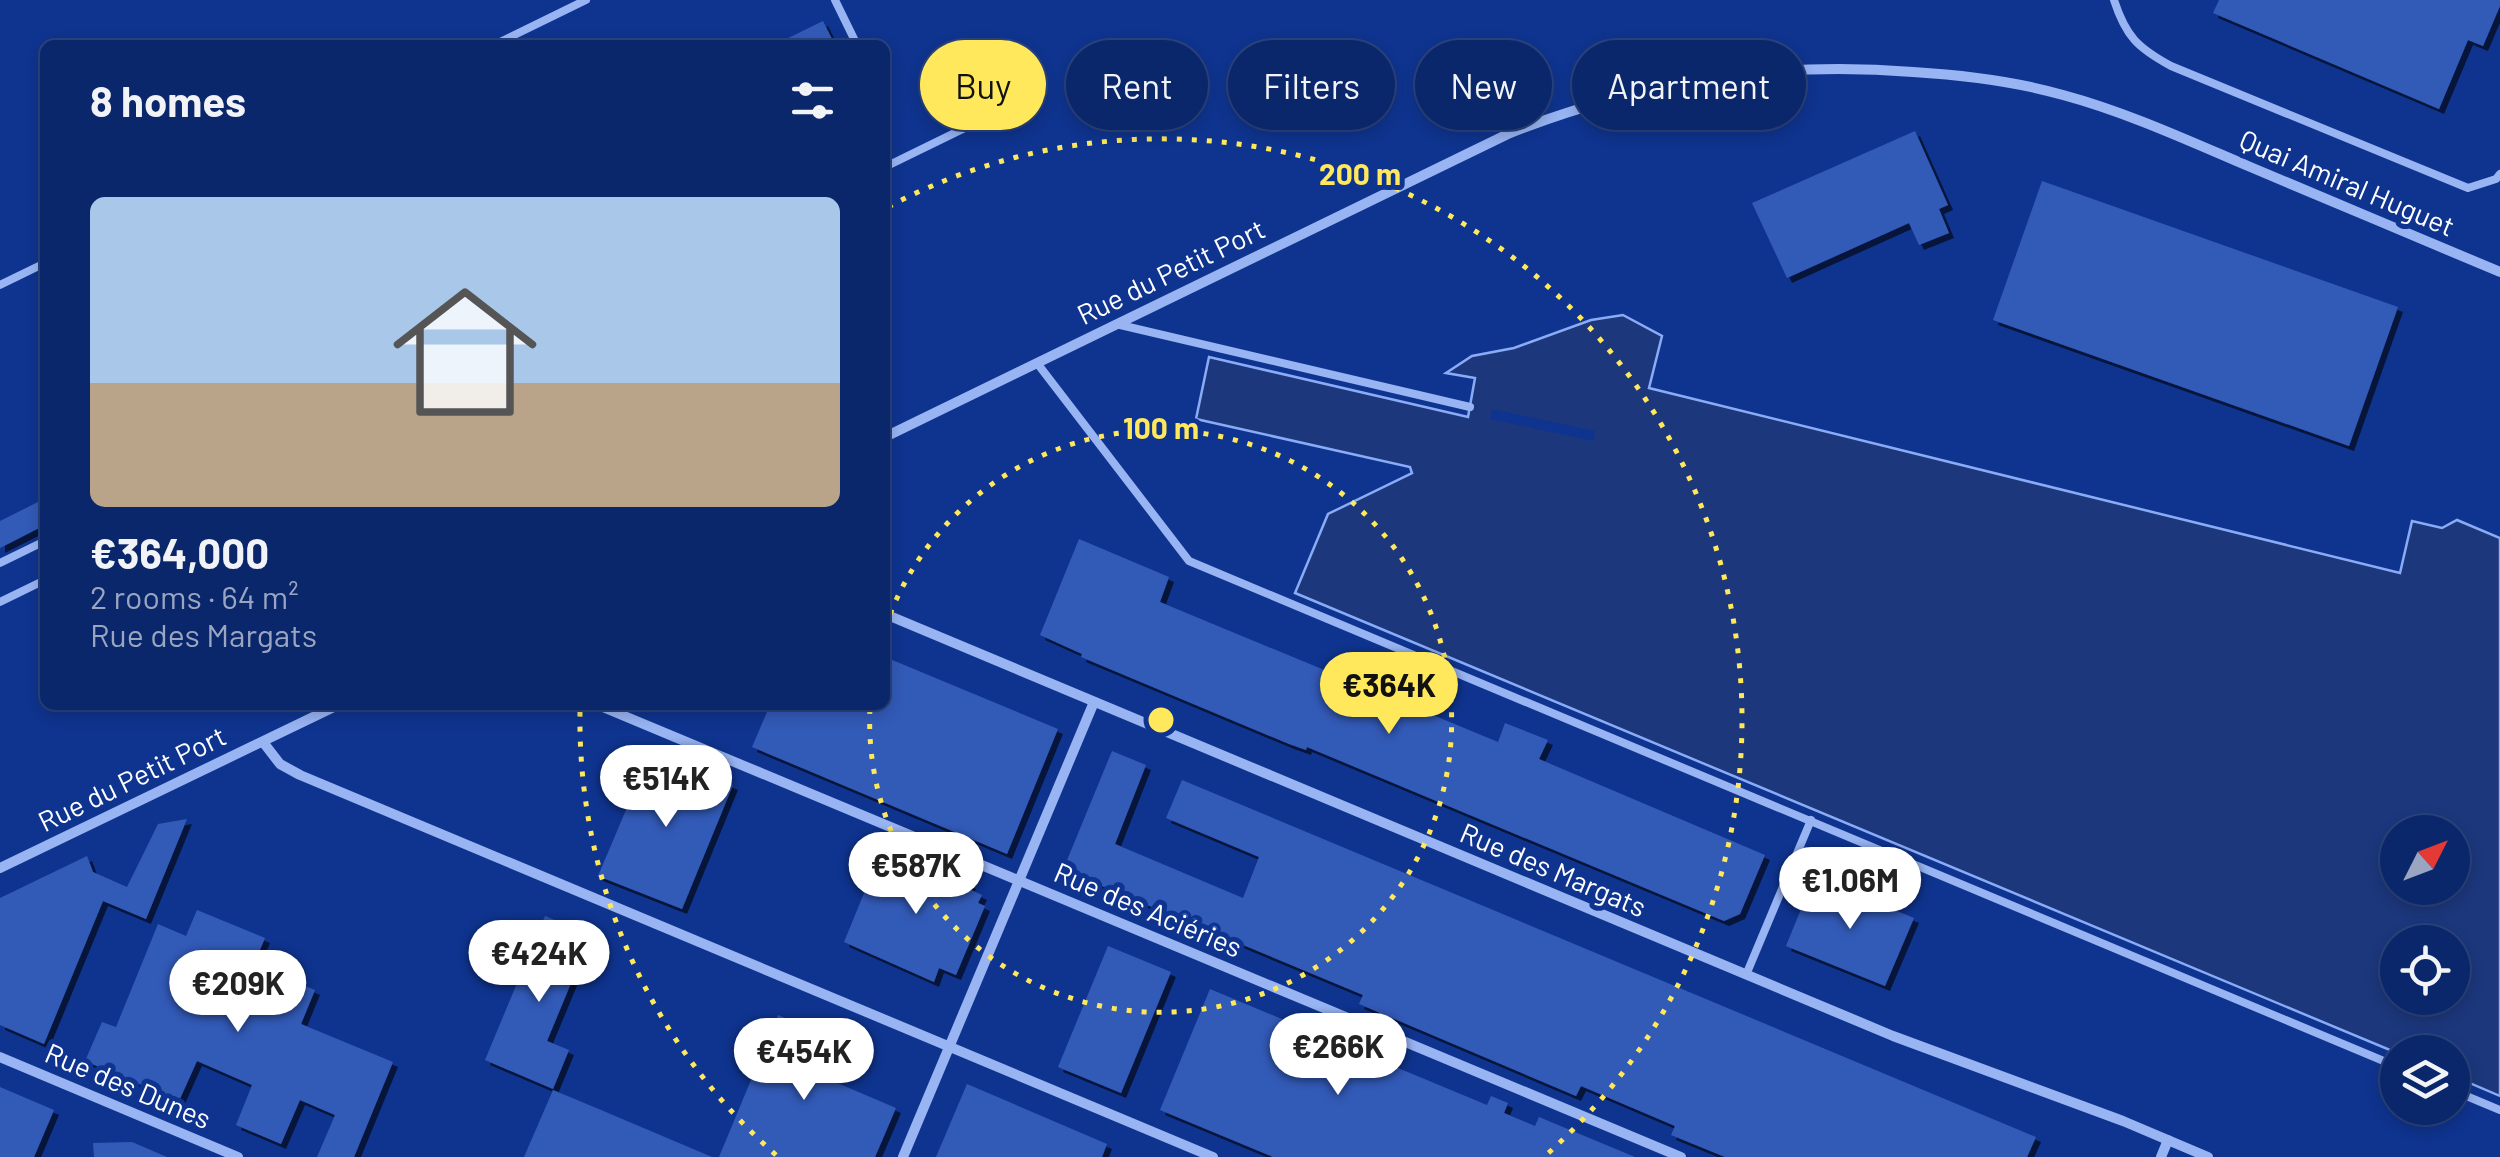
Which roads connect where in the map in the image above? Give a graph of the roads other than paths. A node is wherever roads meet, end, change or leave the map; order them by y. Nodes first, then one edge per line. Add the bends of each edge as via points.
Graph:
1 (586, 0) edge
2 (836, 0) edge
3 (2114, 0) edge
4 (504, 40) edge
5 (855, 40) edge
6 (961, 130) edge
7 (2176, 136) joint
8 (890, 165) edge
9 (2500, 174) edge
10 (40, 266) edge
11 (2500, 272) edge
12 (0, 286) edge
13 (1116, 324) junction
14 (1037, 362) junction
15 (1470, 406) dead end
16 (890, 435) edge
17 (40, 543) edge
18 (0, 563) edge
19 (40, 582) edge
20 (0, 602) edge
21 (890, 616) edge
22 (1094, 702) junction
23 (328, 710) edge
24 (610, 710) edge
25 (263, 742) junction
26 (1812, 820) junction
27 (0, 868) edge
28 (1020, 880) junction
29 (1746, 975) junction
30 (950, 1047) junction
31 (0, 1057) edge
32 (2380, 1059) edge
33 (2470, 1098) edge
34 (2500, 1110) edge
35 (2168, 1140) junction
36 (238, 1157) edge
37 (903, 1157) edge
38 (1214, 1157) edge
39 (1681, 1157) edge
40 (2161, 1157) edge
41 (2208, 1157) edge

1 - 4 lane
2 - 5 lane
3 - 9 lane via 2122,26 2171,66 2468,188
6 - 8 lane
7 - 11 street, Quai Amiral Huguet
7 - 13 street, Rue du Petit Port via 2065,95 1960,76 1840,67 1714,78 1601,101 1510,132
10 - 12 lane
13 - 14 street, Rue du Petit Port
13 - 15 lane
14 - 16 street, Rue du Petit Port
14 - 26 lane via 1188,562
17 - 18 lane
19 - 20 lane
21 - 22 street, Rue des Margats
22 - 28 street
22 - 29 street, Rue des Margats
23 - 25 street, Rue du Petit Port
24 - 28 street, Rue des Aciéries
25 - 27 street, Rue du Petit Port
25 - 30 street via 280,764 300,775
26 - 29 lane
26 - 32 lane
28 - 30 street
28 - 39 street, Rue des Aciéries
29 - 35 street, Rue des Margats
30 - 37 street
30 - 38 street
31 - 36 street, Rue des Dunes
33 - 34 lane
35 - 40 street
35 - 41 street, Rue des Margats

